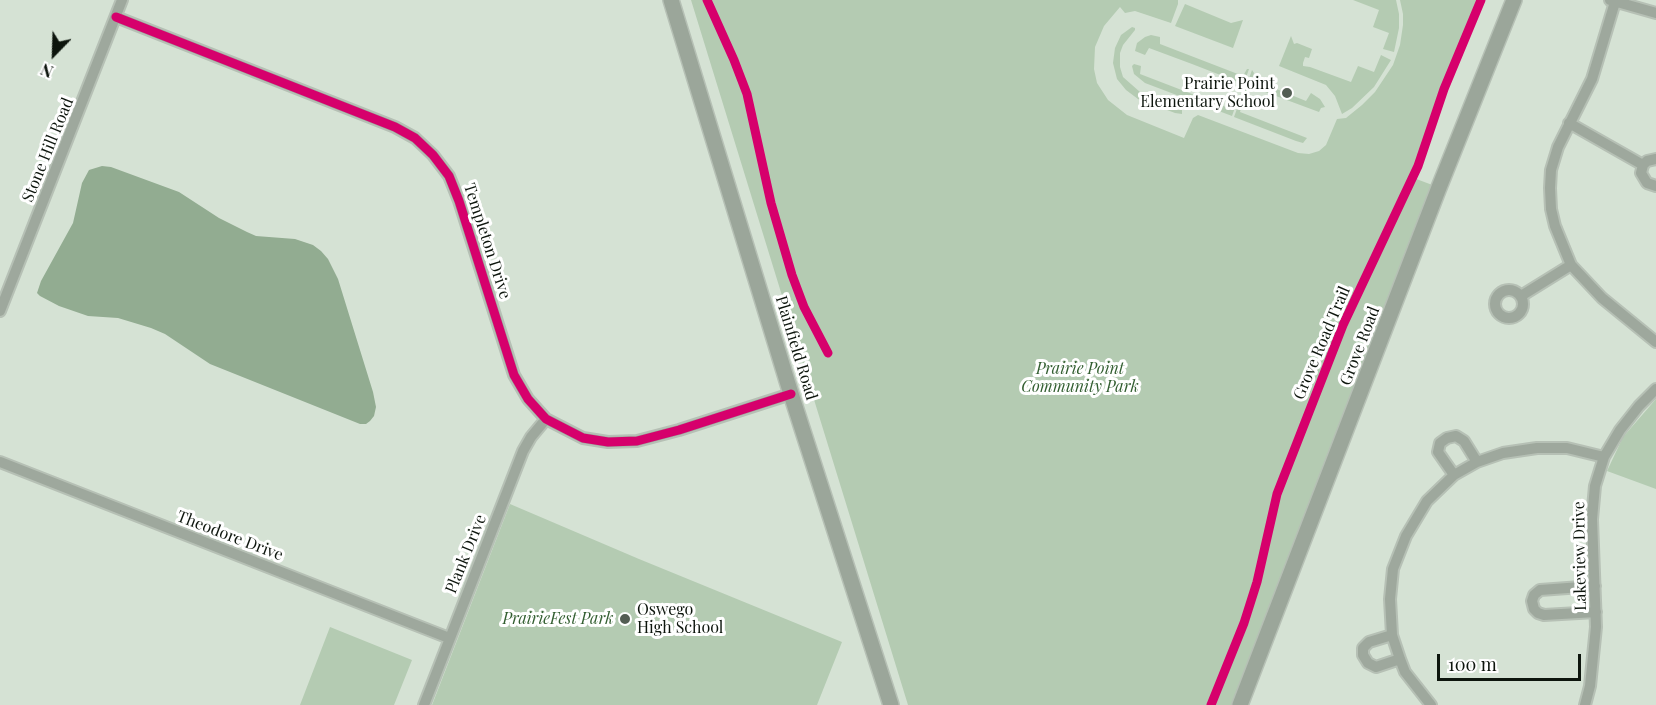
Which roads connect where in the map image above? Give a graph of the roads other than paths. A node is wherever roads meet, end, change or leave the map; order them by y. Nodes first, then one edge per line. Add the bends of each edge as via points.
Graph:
1 (122, 0) edge
2 (671, 0) edge
3 (1514, 0) edge
4 (1612, 1) edge
5 (1656, 13) edge
6 (116, 17) junction
7 (1569, 123) junction
8 (1656, 159) edge
9 (1642, 165) junction
10 (1656, 186) edge
11 (1571, 265) junction
12 (1521, 296) dead end
13 (0, 311) edge
14 (1656, 342) edge
15 (1656, 388) edge
16 (791, 394) junction
17 (546, 419) junction
18 (1604, 457) junction
19 (0, 462) edge
20 (1477, 462) junction
21 (1454, 475) junction
22 (1595, 586) junction
23 (1596, 612) junction
24 (1392, 635) junction
25 (449, 638) junction
26 (1400, 659) junction
27 (423, 705) edge
28 (891, 705) edge
29 (1240, 705) edge
30 (1431, 705) edge
31 (1585, 705) edge

1 - 6 street, Stone Hill Road
2 - 16 street, Plainfield Road
3 - 29 street, Grove Road
4 - 5 street
4 - 7 street via 1592,79
6 - 13 street, Stone Hill Road
6 - 17 street, Templeton Drive via 415,138 449,176 514,375
7 - 9 street
7 - 11 street via 1557,147 1550,188 1555,226
8 - 9 street
9 - 10 street via 1641,173 1647,183
11 - 12 street
11 - 14 street via 1602,298
15 - 18 street, Lakeview Drive via 1620,430
16 - 17 street, Templeton Drive via 637,441 583,438
16 - 28 street, Plainfield Road
17 - 25 street, Plank Drive via 523,451
18 - 20 street via 1567,448 1537,448
18 - 22 street, Lakeview Drive via 1595,486 1592,519
19 - 25 street, Theodore Drive
20 - 21 street
20 - 21 street via 1464,441 1456,436 1447,438 1440,443 1438,452
21 - 24 street via 1427,501 1406,536 1393,569
22 - 23 street, Lakeview Drive
22 - 23 street via 1540,590 1532,601 1534,609 1544,615
23 - 31 street, Lakeview Drive via 1595,648
24 - 26 street
24 - 26 street via 1369,642 1363,655 1376,667
25 - 27 street, Plank Drive
26 - 30 street via 1405,672

